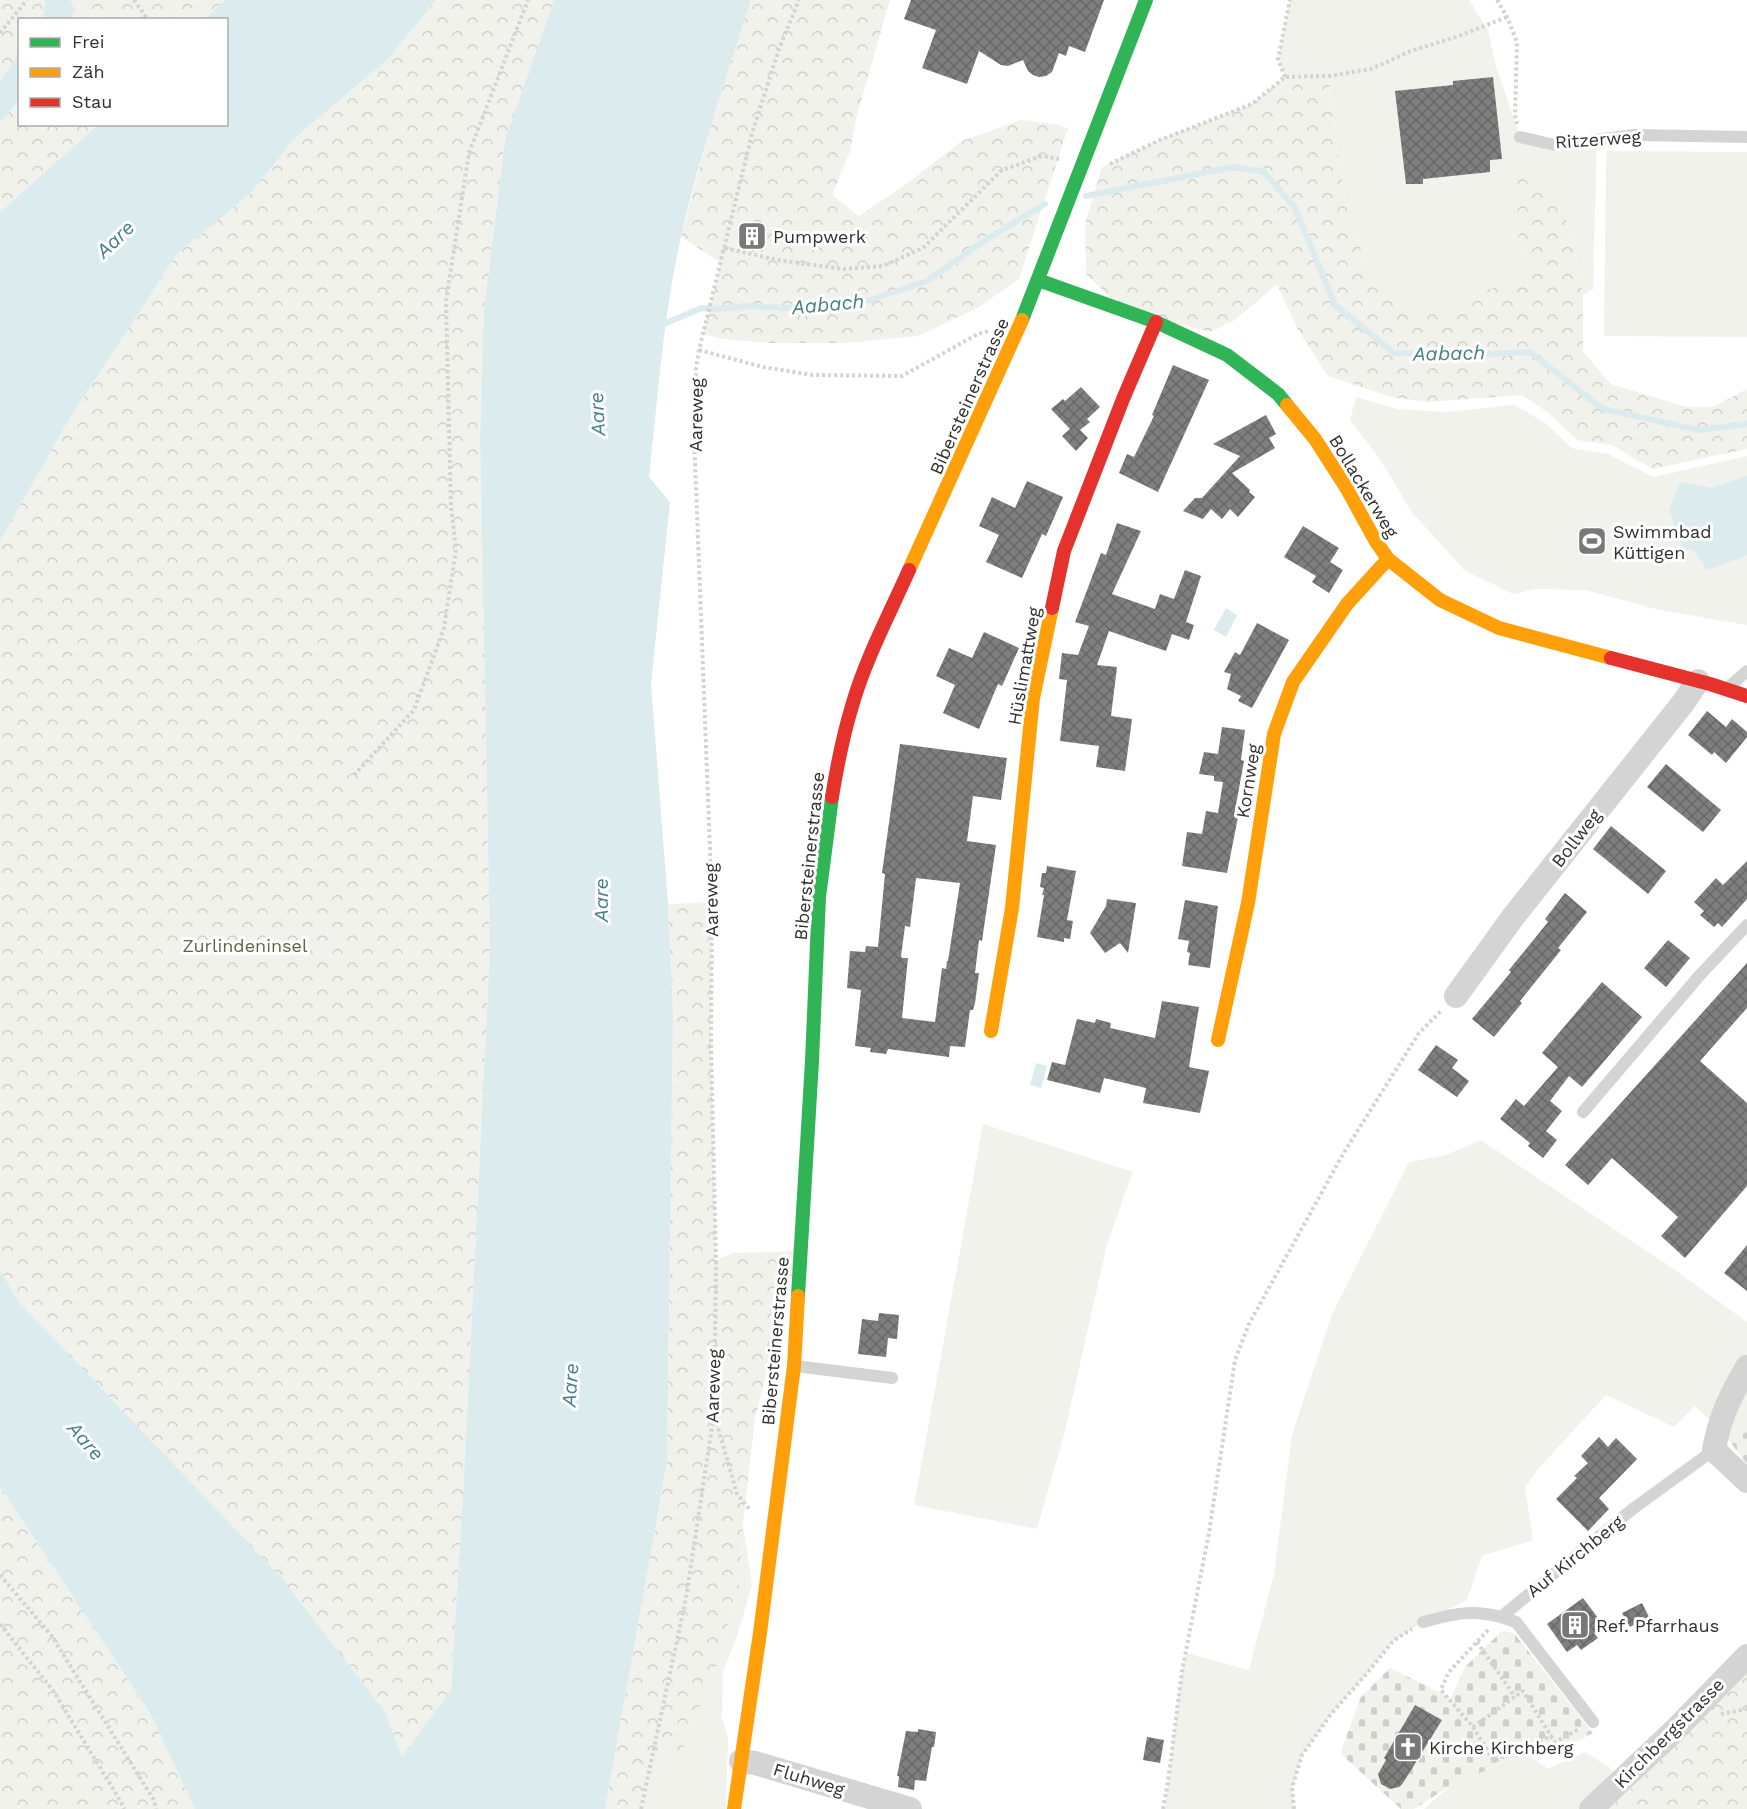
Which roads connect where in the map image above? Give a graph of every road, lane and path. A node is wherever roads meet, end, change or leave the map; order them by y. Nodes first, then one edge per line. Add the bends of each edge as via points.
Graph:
1 (27, 0) edge
2 (134, 0) edge
3 (528, 0) edge
4 (799, 0) edge
5 (1146, 0) edge
6 (1290, 0) edge
7 (1497, 0) edge
8 (1507, 17) junction
9 (147, 18) edge
10 (0, 33) edge
11 (1285, 77) junction
12 (1520, 137) joint
13 (1747, 137) edge
14 (1084, 162) junction
15 (725, 248) junction
16 (1038, 280) junction
17 (1156, 322) junction
18 (989, 331) dead end
19 (699, 350) junction
20 (1388, 559) junction
21 (1747, 671) edge
22 (1698, 681) junction
23 (1727, 688) junction
24 (1747, 696) edge
25 (354, 775) dead end
26 (1747, 925) edge
27 (1456, 996) joint
28 (991, 1031) dead end
29 (1218, 1040) dead end
30 (1583, 1112) dead end
31 (794, 1366) junction
32 (1747, 1367) edge
33 (892, 1378) dead end
34 (714, 1414) junction
35 (1714, 1450) junction
36 (1747, 1481) edge
37 (751, 1511) dead end
38 (0, 1575) edge
39 (1501, 1617) junction
40 (1423, 1622) joint
41 (0, 1624) edge
42 (1477, 1642) junction
43 (1747, 1656) edge
44 (1515, 1697) junction
45 (1593, 1722) joint
46 (1473, 1727) junction
47 (1551, 1736) junction
48 (741, 1761) junction
49 (124, 1809) edge
50 (156, 1809) edge
51 (641, 1809) edge
52 (734, 1809) edge
53 (910, 1809) edge
54 (1163, 1809) edge
55 (1294, 1809) edge
56 (1591, 1809) edge

1 - 10 path
2 - 9 path
3 - 25 path via 469,153 446,302 456,550 444,628 414,710
4 - 15 path, Aareweg via 753,130
5 - 14 street, Bibersteinerstrasse
6 - 11 path via 1278,59
7 - 8 path
8 - 11 path via 1371,69 1329,76
8 - 12 path via 1517,42 1515,116
11 - 14 path via 1252,104 1102,167
12 - 13 lane, Ritzerweg via 1555,144 1634,135
14 - 15 path via 1042,156 1002,170 922,248 883,266 844,269
14 - 16 street, Bibersteinerstrasse
15 - 19 path, Aareweg
16 - 17 street, Bollackerweg
16 - 31 street, Bibersteinerstrasse via 871,655 852,705 838,762 819,897
17 - 20 street, Bollackerweg via 1227,355 1278,394 1315,439
17 - 28 street, Hüslimattweg via 1064,551 1033,698 1012,908
18 - 19 path via 902,376 812,375
19 - 34 path, Aareweg via 694,435 712,902
20 - 22 street, Bollackerweg via 1440,600 1499,628
20 - 29 street, Kornweg via 1347,604 1293,682 1274,734 1248,903
21 - 23 lane
22 - 23 street, Bollackerweg
22 - 27 street, Bollweg
23 - 24 street, Bollackerweg
26 - 30 lane
27 - 54 path via 1419,1033 1343,1154 1249,1324 1235,1360 1209,1533 1182,1671
31 - 33 lane
31 - 48 street, Bibersteinerstrasse
32 - 35 street via 1731,1393
34 - 37 path via 737,1494
34 - 51 path, Aareweg via 686,1598
35 - 36 street
35 - 39 lane, Auf Kirchberg via 1634,1508
38 - 50 path via 51,1635
39 - 40 lane via 1457,1613
39 - 42 path
39 - 45 lane via 1516,1622
40 - 55 path via 1393,1641 1302,1755 1292,1788
41 - 49 path via 54,1692
42 - 44 path
42 - 46 path via 1448,1673 1441,1690
43 - 56 street, Kirchbergstrasse
44 - 46 path
44 - 47 path via 1523,1691
45 - 47 path via 1555,1742
46 - 47 path via 1494,1761
48 - 52 street, Bibersteinerstrasse
48 - 53 street, Fluhweg

